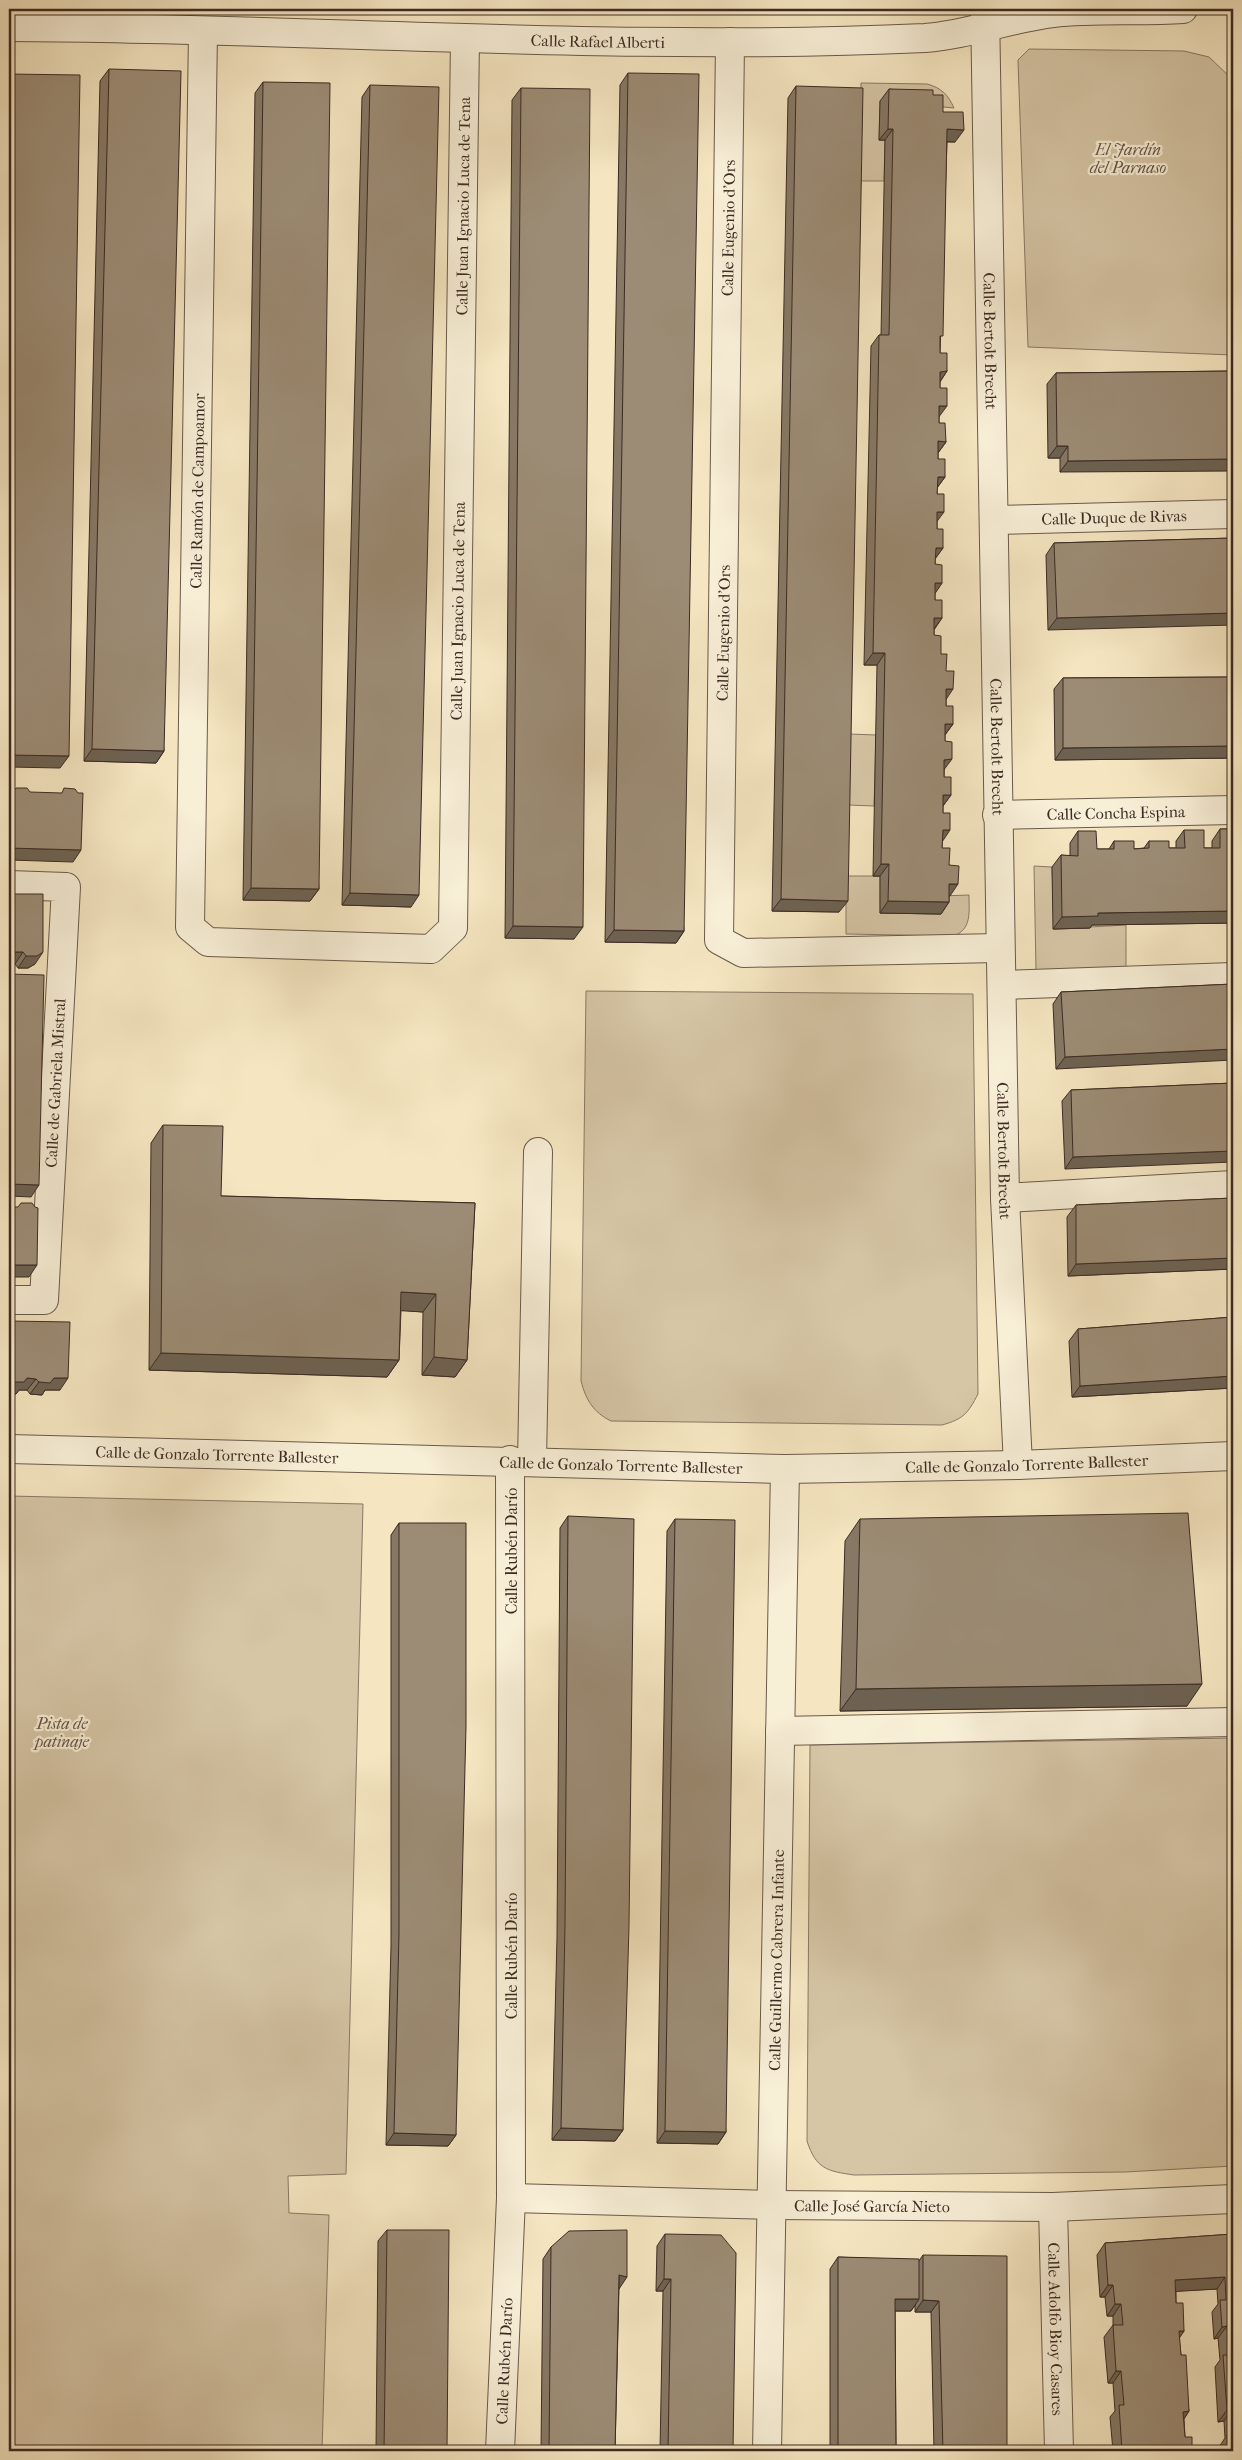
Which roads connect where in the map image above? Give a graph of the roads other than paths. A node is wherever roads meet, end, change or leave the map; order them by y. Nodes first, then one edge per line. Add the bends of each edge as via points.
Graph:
1 (1183, 9) edge
2 (108, 18) edge
3 (985, 18) edge
4 (9, 27) edge
5 (203, 31) junction
6 (465, 39) junction
7 (730, 42) junction
8 (1233, 514) edge
9 (994, 520) junction
10 (1233, 810) edge
11 (997, 815) junction
12 (9, 885) edge
13 (208, 942) joint
14 (999, 948) junction
15 (1233, 977) edge
16 (1003, 985) junction
17 (538, 1152) dead end
18 (1233, 1184) edge
19 (1005, 1198) junction
20 (9, 1300) edge
21 (9, 1449) edge
22 (1233, 1456) edge
23 (522, 1461) junction
24 (1018, 1465) junction
25 (785, 1469) junction
26 (1233, 1722) edge
27 (780, 1731) junction
28 (511, 2198) junction
29 (1233, 2199) edge
30 (772, 2205) junction
31 (1053, 2207) junction
32 (500, 2451) edge
33 (768, 2451) edge
34 (1059, 2451) edge

1 - 3 street, Calle Rafael Alberti
2 - 4 street, Calle Rafael Alberti
2 - 5 street, Calle Rafael Alberti
3 - 7 street, Calle Rafael Alberti via 930,37
3 - 9 street, Calle Bertolt Brecht
5 - 6 street, Calle Rafael Alberti
5 - 13 street, Calle Ramón de Campoamor via 190,927
6 - 7 street, Calle Rafael Alberti
6 - 13 street, Calle Juan Ignacio Luca de Tena via 453,928 431,949
7 - 14 street, Calle Eugenio d'Ors via 719,940 743,953
8 - 9 street, Calle Duque de Rivas
9 - 11 street, Calle Bertolt Brecht
10 - 11 street, Calle Concha Espina
11 - 14 street, Calle Bertolt Brecht
12 - 20 street, Calle de Gabriela Mistral via 66,887 44,1300
14 - 16 street, Calle Bertolt Brecht
15 - 16 street
16 - 19 street, Calle Bertolt Brecht
17 - 23 street, Calle Rubén Darío
18 - 19 street
19 - 24 street, Calle Bertolt Brecht
21 - 23 street, Calle de Gonzalo Torrente Ballester
22 - 24 street, Calle de Gonzalo Torrente Ballester
23 - 25 street, Calle de Gonzalo Torrente Ballester
23 - 28 street, Calle Rubén Darío
24 - 25 street, Calle de Gonzalo Torrente Ballester
25 - 27 street, Calle Guillermo Cabrera Infante
26 - 27 street
27 - 30 street, Calle Guillermo Cabrera Infante
28 - 30 street, Calle José García Nieto
28 - 32 street, Calle Rubén Darío
29 - 31 street, Calle José García Nieto
30 - 31 street, Calle José García Nieto
30 - 33 street, Calle Guillermo Cabrera Infante
31 - 34 street, Calle Adolfo Bioy Casares

